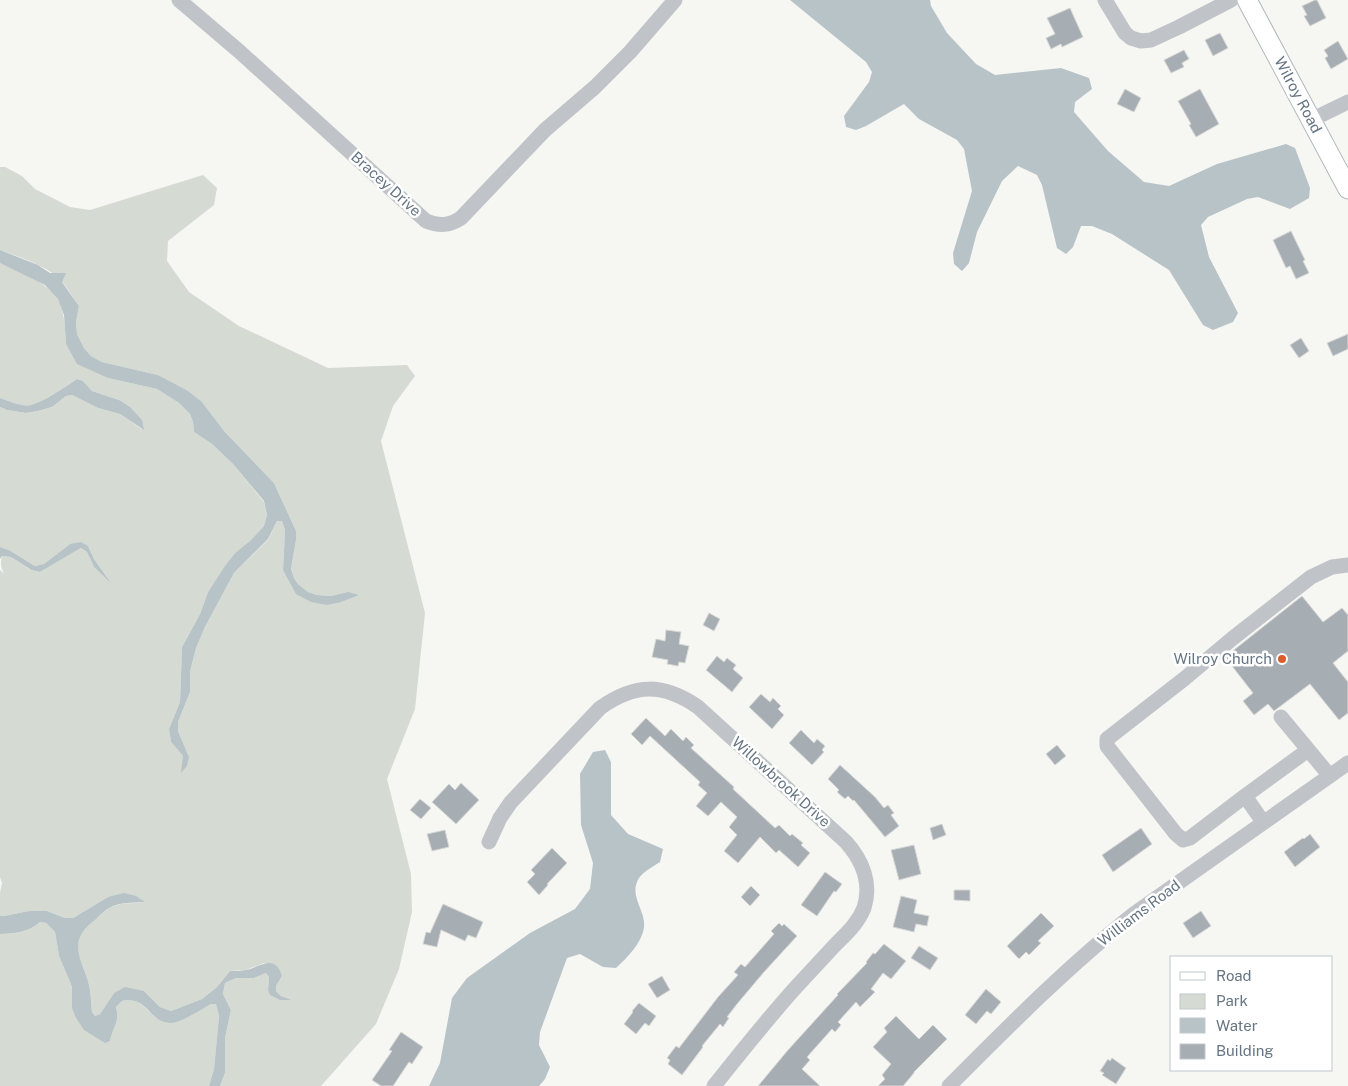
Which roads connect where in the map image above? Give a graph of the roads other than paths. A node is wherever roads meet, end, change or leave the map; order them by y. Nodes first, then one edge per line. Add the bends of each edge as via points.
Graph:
1 (179, 0) edge
2 (675, 0) edge
3 (1105, 0) edge
4 (1231, 0) edge
5 (1247, 0) edge
6 (1348, 102) edge
7 (1311, 120) junction
8 (1348, 189) edge
9 (1348, 564) edge
10 (1281, 717) dead end
11 (1308, 750) junction
12 (1348, 764) edge
13 (1330, 776) junction
14 (1245, 796) junction
15 (1263, 822) junction
16 (490, 842) dead end
17 (714, 1086) edge
18 (949, 1086) edge

1 - 2 street, Bracey Drive via 426,221 445,225 460,218 545,130 623,59
3 - 4 street via 1124,33 1131,38 1151,40
5 - 7 main road, Wilroy Road
6 - 7 street
7 - 8 main road, Wilroy Road
9 - 14 street via 1311,577 1108,739 1107,746 1183,840
10 - 11 street
11 - 13 street
11 - 14 street
12 - 13 street, Williams Road
13 - 15 street, Williams Road
14 - 15 street
15 - 18 street, Williams Road via 1117,927 1075,963
16 - 17 street, Willowbrook Drive via 511,802 600,708 625,694 653,689 684,698 698,707 852,849 867,885 863,910 855,924 796,987

